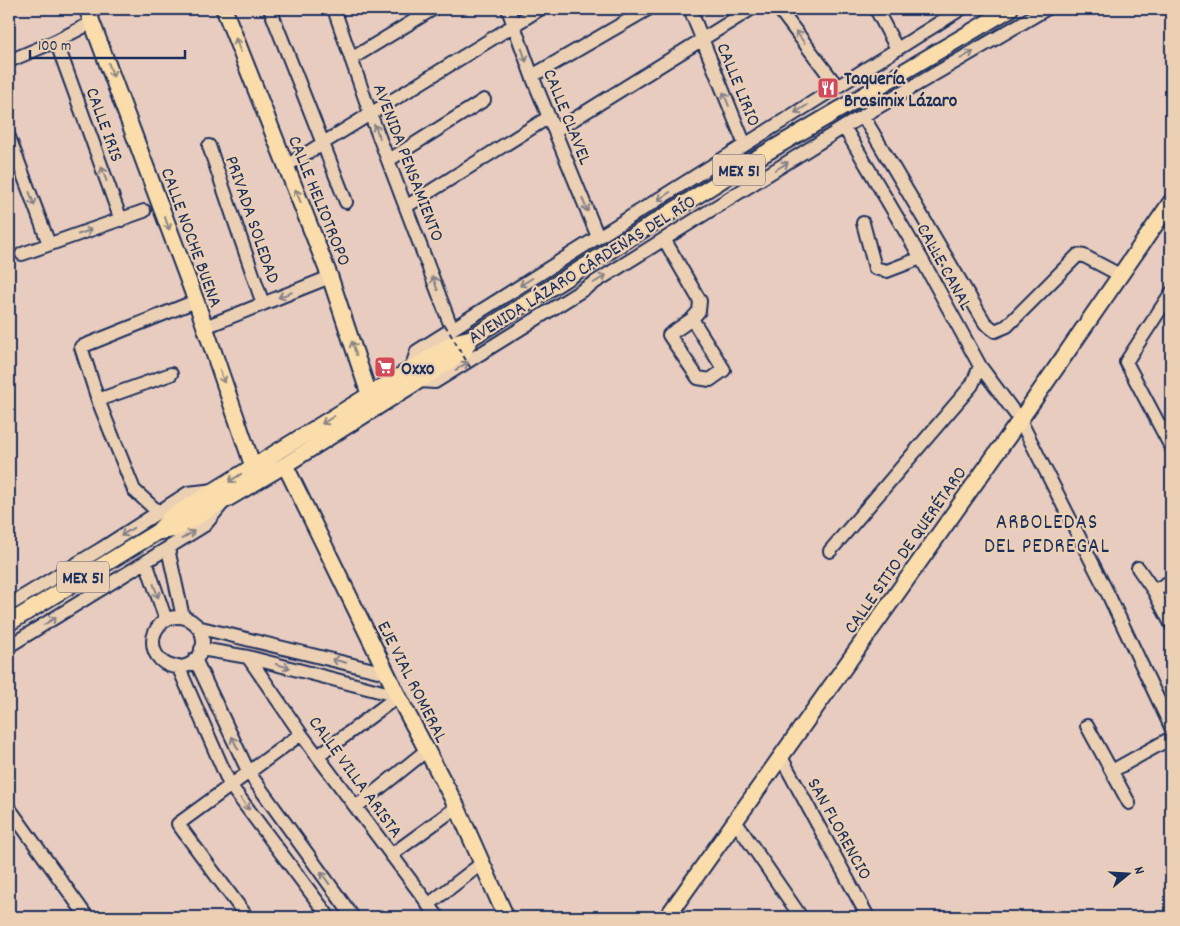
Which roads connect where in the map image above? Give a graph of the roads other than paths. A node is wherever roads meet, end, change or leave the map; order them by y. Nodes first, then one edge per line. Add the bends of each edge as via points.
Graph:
1 (224, 9) edge
2 (270, 9) edge
3 (334, 9) edge
4 (433, 9) edge
5 (508, 9) edge
6 (540, 9) edge
7 (648, 9) edge
8 (690, 9) edge
9 (751, 9) edge
10 (779, 9) edge
11 (876, 9) edge
12 (961, 9) edge
13 (1010, 9) edge
14 (1046, 9) edge
15 (90, 15) edge
16 (514, 25) junction
17 (702, 40) junction
18 (56, 41) junction
19 (896, 49) junction
20 (351, 59) junction
21 (9, 61) edge
22 (532, 76) junction
23 (837, 86) junction
24 (484, 100) dead end
25 (370, 113) junction
26 (864, 116) junction
27 (549, 117) junction
28 (844, 127) junction
29 (555, 131) junction
30 (9, 137) edge
31 (322, 144) junction
32 (745, 144) junction
33 (209, 146) dead end
34 (389, 160) junction
35 (286, 166) junction
36 (346, 202) dead end
37 (1171, 202) edge
38 (407, 206) junction
39 (144, 211) dead end
40 (121, 220) junction
41 (863, 223) dead end
42 (598, 237) junction
43 (664, 239) junction
44 (49, 244) junction
45 (22, 254) dead end
46 (921, 258) junction
47 (1120, 275) junction
48 (330, 277) junction
49 (196, 301) junction
50 (1170, 301) edge
51 (263, 304) junction
52 (692, 319) junction
53 (205, 327) junction
54 (449, 327) junction
55 (980, 366) junction
56 (171, 374) dead end
57 (414, 375) junction
58 (98, 400) junction
59 (372, 401) junction
60 (1020, 420) junction
61 (1171, 447) edge
62 (285, 465) junction
63 (256, 474) junction
64 (220, 496) junction
65 (158, 512) junction
66 (168, 549) junction
67 (830, 551) dead end
68 (146, 562) junction
69 (1138, 568) dead end
70 (1171, 582) edge
71 (1154, 591) junction
72 (9, 605) edge
73 (183, 617) junction
74 (166, 620) junction
75 (9, 622) edge
76 (1171, 624) edge
77 (198, 627) junction
78 (9, 646) edge
79 (198, 654) junction
80 (248, 657) junction
81 (178, 666) junction
82 (386, 672) junction
83 (398, 696) junction
84 (1087, 726) dead end
85 (1171, 727) edge
86 (302, 734) junction
87 (1171, 738) edge
88 (427, 750) junction
89 (318, 756) junction
90 (781, 757) junction
91 (1112, 771) junction
92 (249, 773) junction
93 (230, 785) junction
94 (1129, 803) dead end
95 (356, 807) junction
96 (457, 807) junction
97 (9, 808) edge
98 (735, 821) junction
99 (392, 855) junction
100 (482, 864) junction
101 (493, 891) junction
102 (428, 905) junction
103 (87, 917) edge
104 (247, 917) edge
105 (329, 917) edge
106 (353, 917) edge
107 (438, 917) edge
108 (496, 917) edge
109 (506, 917) edge
110 (667, 917) edge
111 (801, 917) edge
112 (868, 917) edge

35 -> 1 main road, CALLE HELIOTROPO
2 - 31 street
3 - 20 street, AVENIDA PENSAMIENTO
4 - 20 street
5 - 16 street, CALLE CLAVEL
6 - 16 street
7 - 22 street
8 - 17 street, CALLE LIRIO
9 - 17 street
23 -> 10 street
11 - 19 street
12 - 19 street, AVENIDA LÁZARO CÁRDENAS DEL RÍO
13 - 57 main road, AVENIDA LÁZARO CÁRDENAS DEL RÍO / MEX 51 via 752,162 471,338 463,353
26 -> 14 street, AVENIDA LÁZARO CÁRDENAS DEL RÍO
15 - 18 street
15 -> 49 main road, CALLE NOCHE BUENA
16 -> 22 street, CALLE CLAVEL
16 - 25 street
17 - 29 street
32 -> 17 street, CALLE LIRIO
18 - 21 street
40 -> 18 street, CALLE IRIS
19 - 23 street, AVENIDA LÁZARO CÁRDENAS DEL RÍO
20 - 25 street, AVENIDA PENSAMIENTO
22 - 27 street, CALLE CLAVEL
23 -> 32 street, AVENIDA LÁZARO CÁRDENAS DEL RÍO
24 - 34 street
25 - 31 street
34 -> 25 street, AVENIDA PENSAMIENTO
26 - 28 street, AVENIDA LÁZARO CÁRDENAS DEL RÍO
26 - 47 street via 985,323 996,331 1007,326 1078,255
27 - 29 street, CALLE CLAVEL
27 - 38 street
43 -> 28 street, AVENIDA LÁZARO CÁRDENAS DEL RÍO
28 - 46 street, CALLE CANAL
29 -> 42 street, CALLE CLAVEL
30 -> 44 street
31 - 35 street
31 - 36 street
32 -> 42 street, AVENIDA LÁZARO CÁRDENAS DEL RÍO
33 - 51 street, PRIVADA SOLEDAD
34 - 38 street, AVENIDA PENSAMIENTO
48 -> 35 main road, CALLE HELIOTROPO
37 - 47 main road, CALLE SITIO DE QUERÉTARO
54 -> 38 street, AVENIDA PENSAMIENTO
39 - 40 street
44 -> 40 street
41 - 46 street via 875,268 887,271
42 -> 54 street, AVENIDA LÁZARO CÁRDENAS DEL RÍO
43 - 52 street via 700,301 699,311
57 -> 43 street, AVENIDA LÁZARO CÁRDENAS DEL RÍO via 435,382
44 - 45 street
46 - 55 street, CALLE CANAL
47 - 60 main road, CALLE SITIO DE QUERÉTARO
48 -> 51 street
59 -> 48 main road, CALLE HELIOTROPO
49 - 53 main road, CALLE NOCHE BUENA
49 - 58 street via 80,347
50 - 61 street via 1126,362
51 - 53 street
52 - 52 street via 724,370 710,380 698,378 669,335
53 -> 63 main road, CALLE NOCHE BUENA
54 - 57 street, AVENIDA LÁZARO CÁRDENAS DEL RÍO via 417,351
55 - 60 street, CALLE CANAL
55 - 67 street via 972,385
56 - 58 street
57 - 59 main road, AVENIDA LÁZARO CÁRDENAS DEL RÍO / MEX 51
58 - 65 street via 134,490
59 - 62 main road, AVENIDA LÁZARO CÁRDENAS DEL RÍO / MEX 51
59 -> 63 main road, AVENIDA LÁZARO CÁRDENAS DEL RÍO / MEX 51
60 - 85 street, CALLE CANAL
60 - 90 main road, CALLE SITIO DE QUERÉTARO
62 - 63 main road, AVENIDA LÁZARO CÁRDENAS DEL RÍO / MEX 51
62 - 82 main road, EJE VIAL ROMERAL
63 - 64 main road, AVENIDA LÁZARO CÁRDENAS DEL RÍO / MEX 51
64 - 65 street, AVENIDA LÁZARO CÁRDENAS DEL RÍO via 188,493
66 -> 64 street, AVENIDA LÁZARO CÁRDENAS DEL RÍO via 205,525
64 - 75 main road, AVENIDA LÁZARO CÁRDENAS DEL RÍO / MEX 51 via 170,518 157,532
65 -> 72 street, AVENIDA LÁZARO CÁRDENAS DEL RÍO
66 - 68 street, AVENIDA LÁZARO CÁRDENAS DEL RÍO
66 - 73 street
68 -> 74 street
78 -> 68 street, AVENIDA LÁZARO CÁRDENAS DEL RÍO
69 - 71 street
70 - 71 street
71 - 76 street
73 - 74 street
73 - 77 street
74 - 81 street via 156,630 155,652 168,665
77 - 79 street via 202,640
82 -> 77 street
79 - 80 street
79 - 81 street via 188,664
92 -> 79 street
80 -> 83 street
80 - 86 street, CALLE VILLA ARISTA
81 - 93 street
82 - 83 main road, EJE VIAL ROMERAL
83 - 88 main road, EJE VIAL ROMERAL
83 - 89 street
84 - 91 street
86 - 89 street, CALLE VILLA ARISTA
86 - 92 street
87 - 91 street
88 - 95 street
88 - 96 main road, EJE VIAL ROMERAL
89 - 95 street, CALLE VILLA ARISTA
90 - 98 main road, CALLE SITIO DE QUERÉTARO
90 - 112 street, SAN FLORENCIO
91 - 94 street
92 - 93 street
106 -> 92 street
93 - 104 street via 178,824
93 -> 105 street
95 - 99 street, CALLE VILLA ARISTA
96 - 99 street
96 - 100 main road, EJE VIAL ROMERAL
97 - 103 street
98 - 110 main road, CALLE SITIO DE QUERÉTARO
98 - 111 street
99 - 102 street, CALLE VILLA ARISTA
100 - 101 main road, EJE VIAL ROMERAL
100 - 102 street
101 - 108 main road
101 - 109 main road, EJE VIAL ROMERAL
102 - 107 street, CALLE VILLA ARISTA

